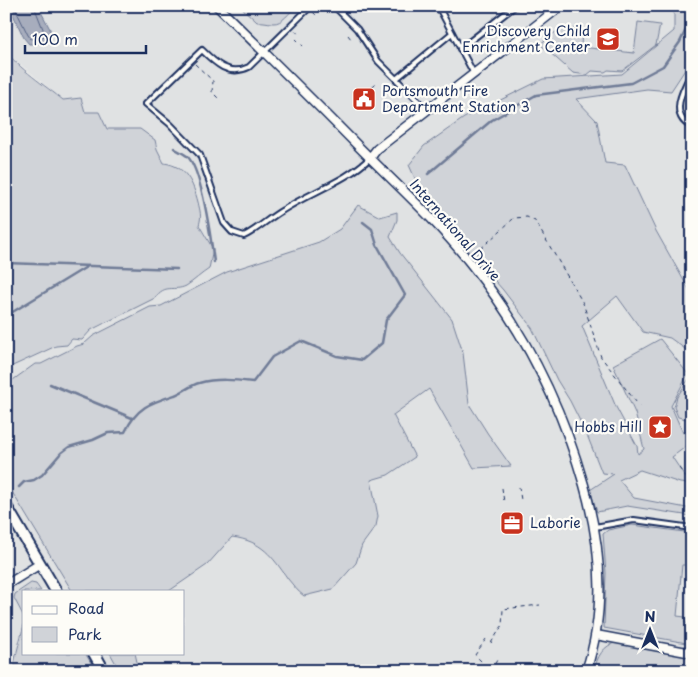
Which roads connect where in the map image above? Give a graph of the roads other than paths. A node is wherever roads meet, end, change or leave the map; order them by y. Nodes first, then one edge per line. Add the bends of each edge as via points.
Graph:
1 (217, 6) edge
2 (311, 6) edge
3 (334, 6) edge
4 (438, 6) edge
5 (515, 6) edge
6 (561, 6) edge
7 (452, 33) junction
8 (460, 49) junction
9 (264, 52) junction
10 (692, 72) edge
11 (474, 74) junction
12 (396, 80) junction
13 (427, 110) junction
14 (692, 127) edge
15 (370, 158) junction
16 (6, 506) edge
17 (595, 527) junction
18 (692, 528) edge
19 (40, 564) junction
20 (6, 585) edge
21 (55, 590) edge
22 (596, 635) junction
23 (692, 653) edge
24 (95, 654) edge
25 (104, 671) edge
26 (586, 671) edge

1 - 9 street, International Drive
2 - 9 lane
3 - 12 lane
4 - 7 lane
5 - 8 lane
6 - 11 street
7 - 8 lane
7 - 12 lane
8 - 11 lane
9 - 15 street, International Drive
9 - 15 lane via 250,67 238,71 220,67 202,50 146,104 200,155 224,223 232,232 244,236 282,210 359,168
10 - 14 lane via 681,94 679,111 683,122
11 - 13 street
12 - 13 lane
13 - 15 street
15 - 17 street, International Drive via 410,196 468,260 505,309 558,408 578,461
16 - 19 street
17 - 18 lane via 634,520
17 - 22 street, International Drive via 600,581
19 - 20 street
19 - 21 street
22 - 23 street
22 - 26 street, International Drive
24 - 25 street

